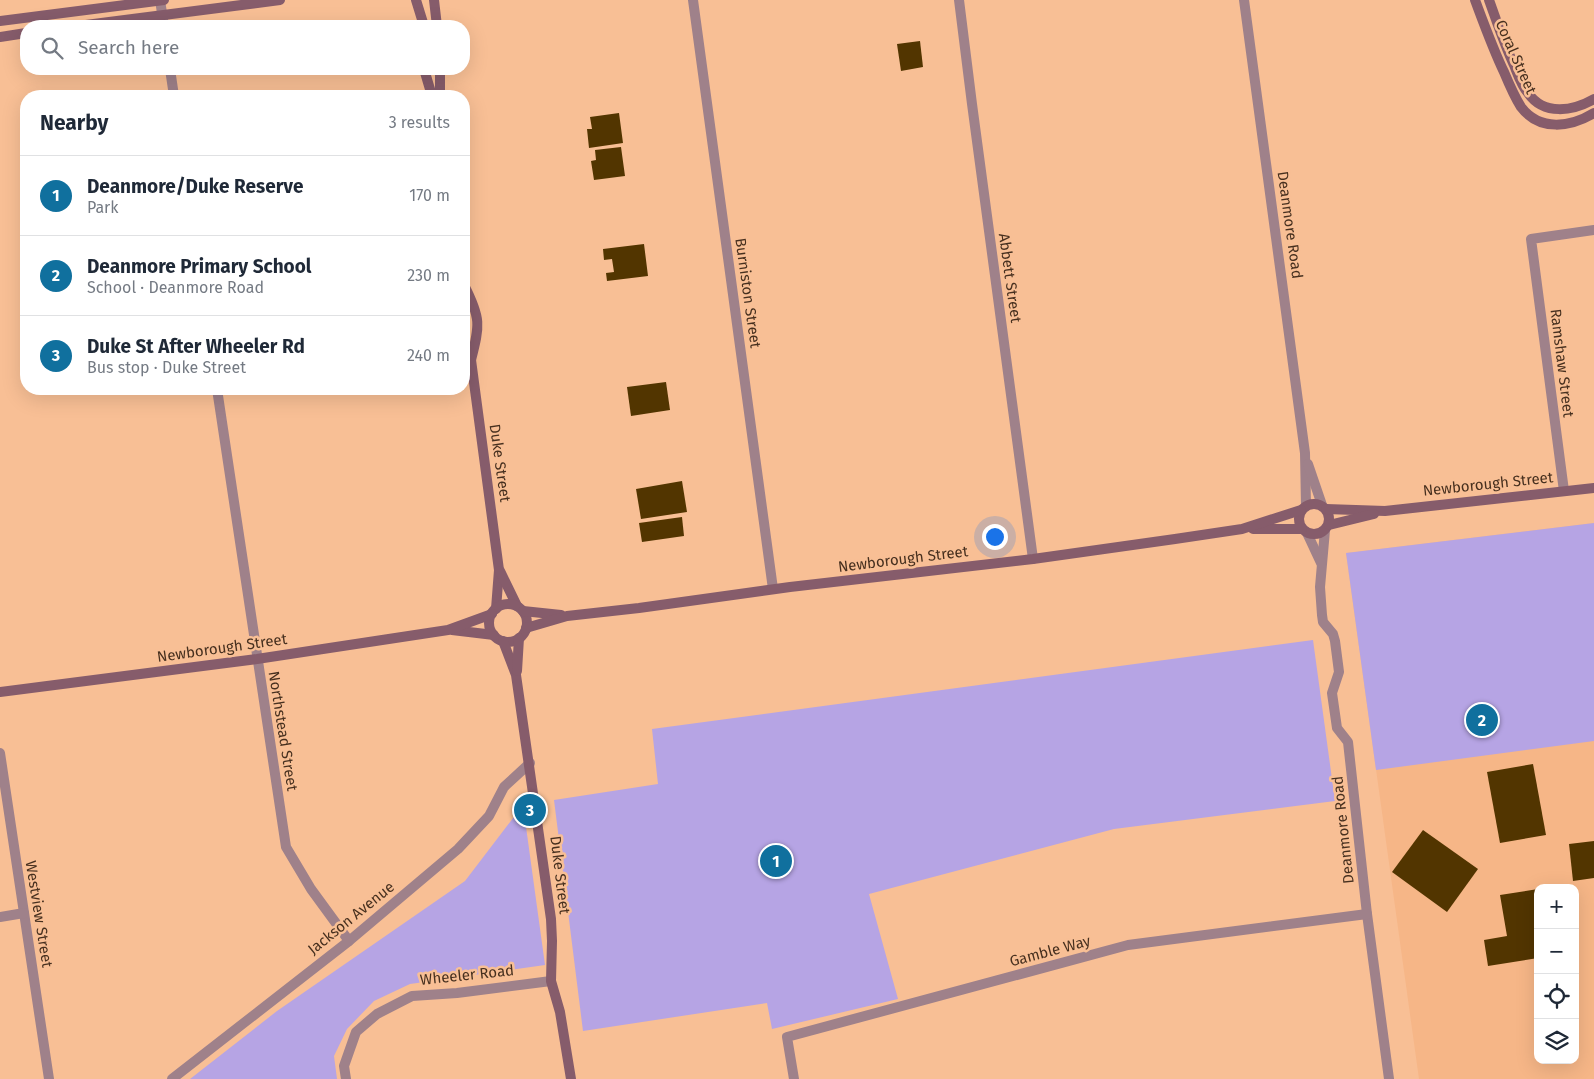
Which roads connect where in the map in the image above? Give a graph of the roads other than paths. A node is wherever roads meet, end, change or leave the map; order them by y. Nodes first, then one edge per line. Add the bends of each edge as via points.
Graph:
1 (162, 0) edge
2 (280, 0) edge
3 (416, 0) edge
4 (434, 0) edge
5 (693, 0) edge
6 (959, 0) edge
7 (1244, 0) edge
8 (1475, 0) edge
9 (1489, 0) edge
10 (162, 15) junction
11 (124, 20) edge
12 (163, 20) edge
13 (422, 20) edge
14 (436, 20) edge
15 (0, 21) edge
16 (20, 34) edge
17 (0, 37) edge
18 (171, 75) edge
19 (426, 75) edge
20 (440, 75) edge
21 (173, 90) edge
22 (430, 90) edge
23 (440, 90) edge
24 (1594, 98) edge
25 (1594, 113) edge
26 (1594, 230) edge
27 (470, 298) edge
28 (471, 360) joint
29 (218, 395) edge
30 (1305, 453) junction
31 (1594, 488) edge
32 (1564, 491) junction
33 (1324, 507) junction
34 (1303, 508) junction
35 (1385, 511) junction
36 (1327, 528) junction
37 (1242, 529) junction
38 (1304, 531) junction
39 (1033, 559) junction
40 (1322, 564) junction
41 (499, 570) junction
42 (773, 589) junction
43 (520, 609) junction
44 (494, 611) junction
45 (567, 616) junction
46 (526, 628) junction
47 (448, 630) junction
48 (494, 634) junction
49 (519, 638) junction
50 (503, 641) junction
51 (257, 659) junction
52 (516, 675) junction
53 (0, 692) edge
54 (0, 753) edge
55 (530, 764) junction
56 (24, 913) junction
57 (1367, 914) junction
58 (0, 917) edge
59 (349, 941) junction
60 (551, 981) junction
61 (49, 1079) edge
62 (172, 1079) edge
63 (346, 1079) edge
64 (571, 1079) edge
65 (794, 1079) edge
66 (1389, 1079) edge

1 - 10 street
1 - 15 main road
2 - 10 main road
3 - 13 main road
4 - 14 main road
5 - 42 street, Burniston Street
6 - 39 street, Abbett Street
7 - 30 street, Deanmore Road
8 - 25 main road, Coral Street via 1498,59 1525,112 1538,120 1562,125 1578,122
9 - 24 main road via 1507,50 1528,94 1555,109 1575,108
10 - 11 main road
10 - 12 street
16 - 17 main road
18 - 21 street
19 - 22 main road
20 - 23 main road
26 - 32 street, Ramshaw Street via 1531,239
27 - 28 main road, Duke Street via 478,330
28 - 41 main road, Duke Street
29 - 51 street, Northstead Street
30 - 33 street, Deanmore Road
30 - 34 street, Deanmore Road
31 - 32 main road, Newborough Street
32 - 35 main road, Newborough Street
33 - 34 main road, Newborough Street via 1312,503
33 - 35 main road, Newborough Street
33 - 36 main road via 1330,519
34 - 37 main road, Newborough Street
34 - 38 main road via 1299,523
35 - 36 main road, Newborough Street
36 - 38 main road, Newborough Street via 1313,534
36 - 40 street, Deanmore Road
37 - 38 main road, Newborough Street
37 - 39 main road, Newborough Street
38 - 40 street
39 - 42 main road, Newborough Street
40 - 57 street, Deanmore Road via 1320,587 1324,622 1333,634 1339,672 1332,693 1337,728 1348,742
41 - 43 main road, Duke Street
41 - 44 main road, Duke Street
42 - 45 main road, Newborough Street
43 - 44 main road via 506,604
43 - 45 main road, Newborough Street
43 - 46 main road, Duke Street via 526,617
44 - 47 main road, Newborough Street
44 - 48 main road, Duke Street via 490,626
45 - 46 main road, Newborough Street
46 - 49 main road
47 - 48 main road, Newborough Street
47 - 51 main road, Newborough Street
48 - 50 main road
49 - 50 main road
49 - 52 main road, Duke Street
50 - 52 main road, Duke Street
51 - 53 main road, Newborough Street
51 - 59 street, Northstead Street via 286,847 311,889
52 - 55 main road, Duke Street
54 - 56 street, Westview Street
55 - 59 street, Jackson Avenue via 504,787 489,816 458,849
55 - 60 main road, Duke Street via 551,919
56 - 58 street
56 - 61 street, Westview Street
57 - 65 street, Gamble Way via 1128,945 787,1037
57 - 66 street, Deanmore Road
59 - 62 street, Jackson Avenue
60 - 63 street, Wheeler Road via 412,996 377,1014 356,1032 344,1066
60 - 64 main road, Duke Street via 560,1012

